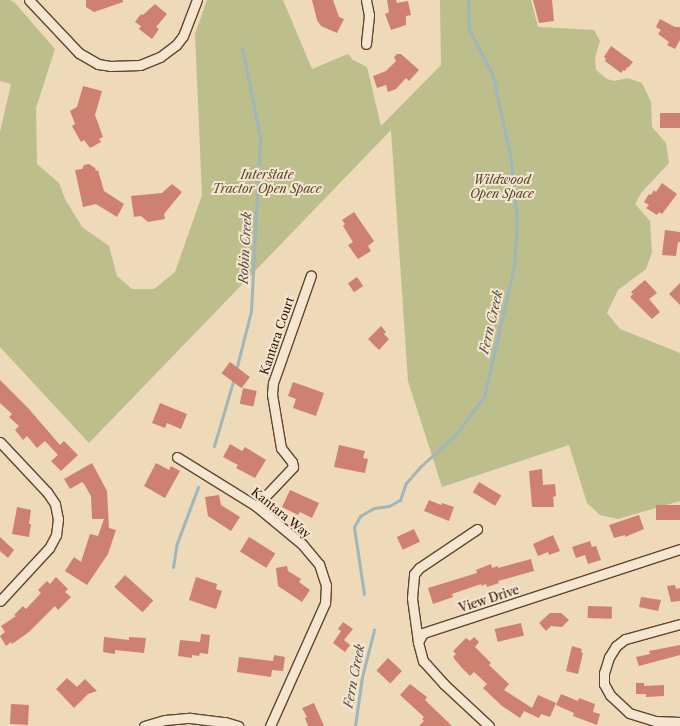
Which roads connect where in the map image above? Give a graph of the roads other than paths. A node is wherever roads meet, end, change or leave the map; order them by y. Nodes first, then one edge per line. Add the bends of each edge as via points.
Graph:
1 (29, 0) edge
2 (197, 0) edge
3 (366, 0) edge
4 (366, 44) dead end
5 (311, 275) dead end
6 (0, 442) edge
7 (177, 457) dead end
8 (256, 506) junction
9 (477, 529) dead end
10 (680, 550) edge
11 (0, 601) edge
12 (680, 624) edge
13 (418, 642) junction
14 (680, 722) edge
15 (144, 726) edge
16 (238, 726) edge
17 (270, 726) edge
18 (489, 726) edge

1 - 2 street via 79,53 98,64 110,66 140,65 160,57 176,46 183,36
3 - 4 street via 369,15
5 - 8 street, Kantara Court via 273,383 272,394 280,448 293,467
6 - 11 street via 47,492 55,504 58,519 56,535 49,548
7 - 8 street, Kantara Way
8 - 17 street, Kantara Way via 302,544 319,564 326,585 325,603 320,618
9 - 13 street via 414,574 412,598
10 - 13 street, View Drive via 423,633
12 - 14 street via 625,639 609,656 604,673 604,684 610,695 629,713 655,721
13 - 18 street via 423,661
15 - 16 street via 165,720 190,718

